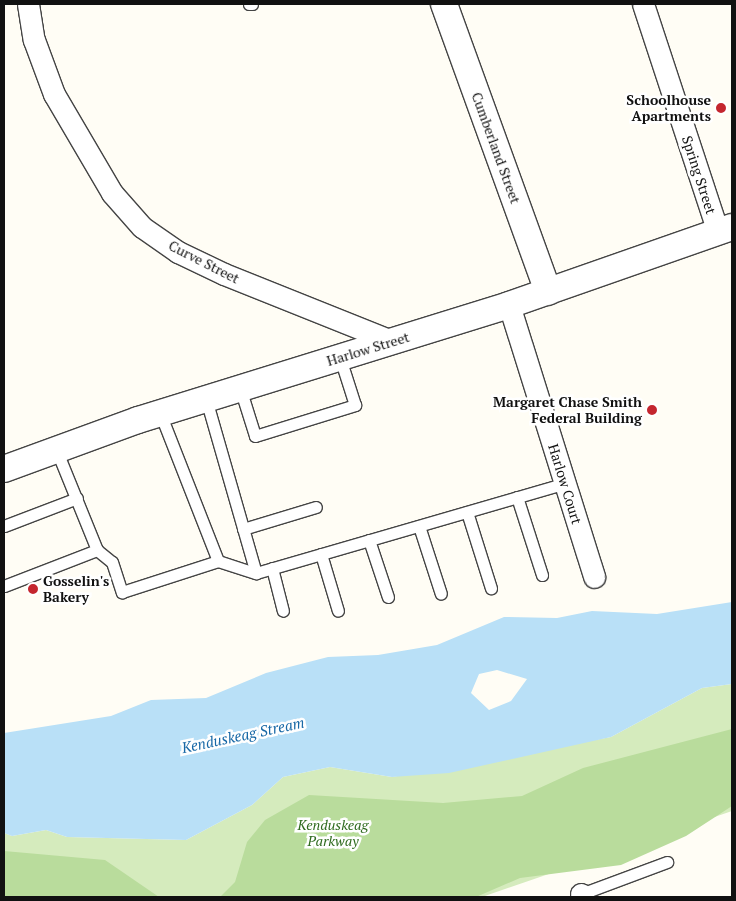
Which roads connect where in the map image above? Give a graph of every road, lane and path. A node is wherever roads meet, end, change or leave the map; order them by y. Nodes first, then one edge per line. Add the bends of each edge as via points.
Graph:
1 (28, 4) edge
2 (444, 4) edge
3 (643, 4) edge
4 (725, 229) edge
5 (548, 292) junction
6 (509, 305) junction
7 (394, 342) junction
8 (340, 358) junction
9 (240, 388) junction
10 (206, 399) junction
11 (160, 413) junction
12 (56, 448) junction
13 (4, 469) edge
14 (565, 483) junction
15 (517, 497) junction
16 (77, 498) junction
17 (316, 507) dead end
18 (468, 512) junction
19 (4, 526) edge
20 (419, 526) junction
21 (243, 529) junction
22 (369, 540) junction
23 (97, 550) junction
24 (321, 554) junction
25 (218, 561) junction
26 (272, 568) junction
27 (256, 573) junction
28 (542, 575) dead end
29 (594, 577) dead end
30 (4, 586) edge
31 (491, 588) dead end
32 (441, 594) dead end
33 (388, 597) dead end
34 (283, 611) dead end
35 (338, 611) dead end
36 (667, 862) dead end
37 (582, 896) edge

1 - 7 street, Curve Street via 34,40 54,94 112,193 142,227 178,252 224,274
2 - 5 street, Cumberland Street
3 - 4 street, Spring Street
4 - 5 street, Harlow Street
5 - 6 street, Harlow Street
6 - 7 street, Harlow Street
6 - 14 street, Harlow Court
7 - 8 street, Harlow Street
8 - 9 street, Harlow Street
8 - 9 lane via 355,405 255,436
9 - 10 street, Harlow Street
10 - 11 street, Harlow Street
10 - 21 lane
11 - 12 street, Harlow Street
11 - 25 lane
12 - 13 street, Harlow Street
12 - 16 lane
14 - 15 lane
14 - 29 street, Harlow Court
15 - 18 lane
15 - 28 lane
16 - 19 lane
16 - 23 lane
17 - 21 lane
18 - 20 lane
18 - 31 lane
20 - 22 lane
20 - 32 lane
21 - 27 lane
22 - 24 lane
22 - 33 lane
23 - 25 lane via 112,562 122,592
23 - 30 lane
24 - 26 lane
24 - 35 lane
25 - 27 lane
26 - 27 lane
26 - 34 lane
36 - 37 lane

